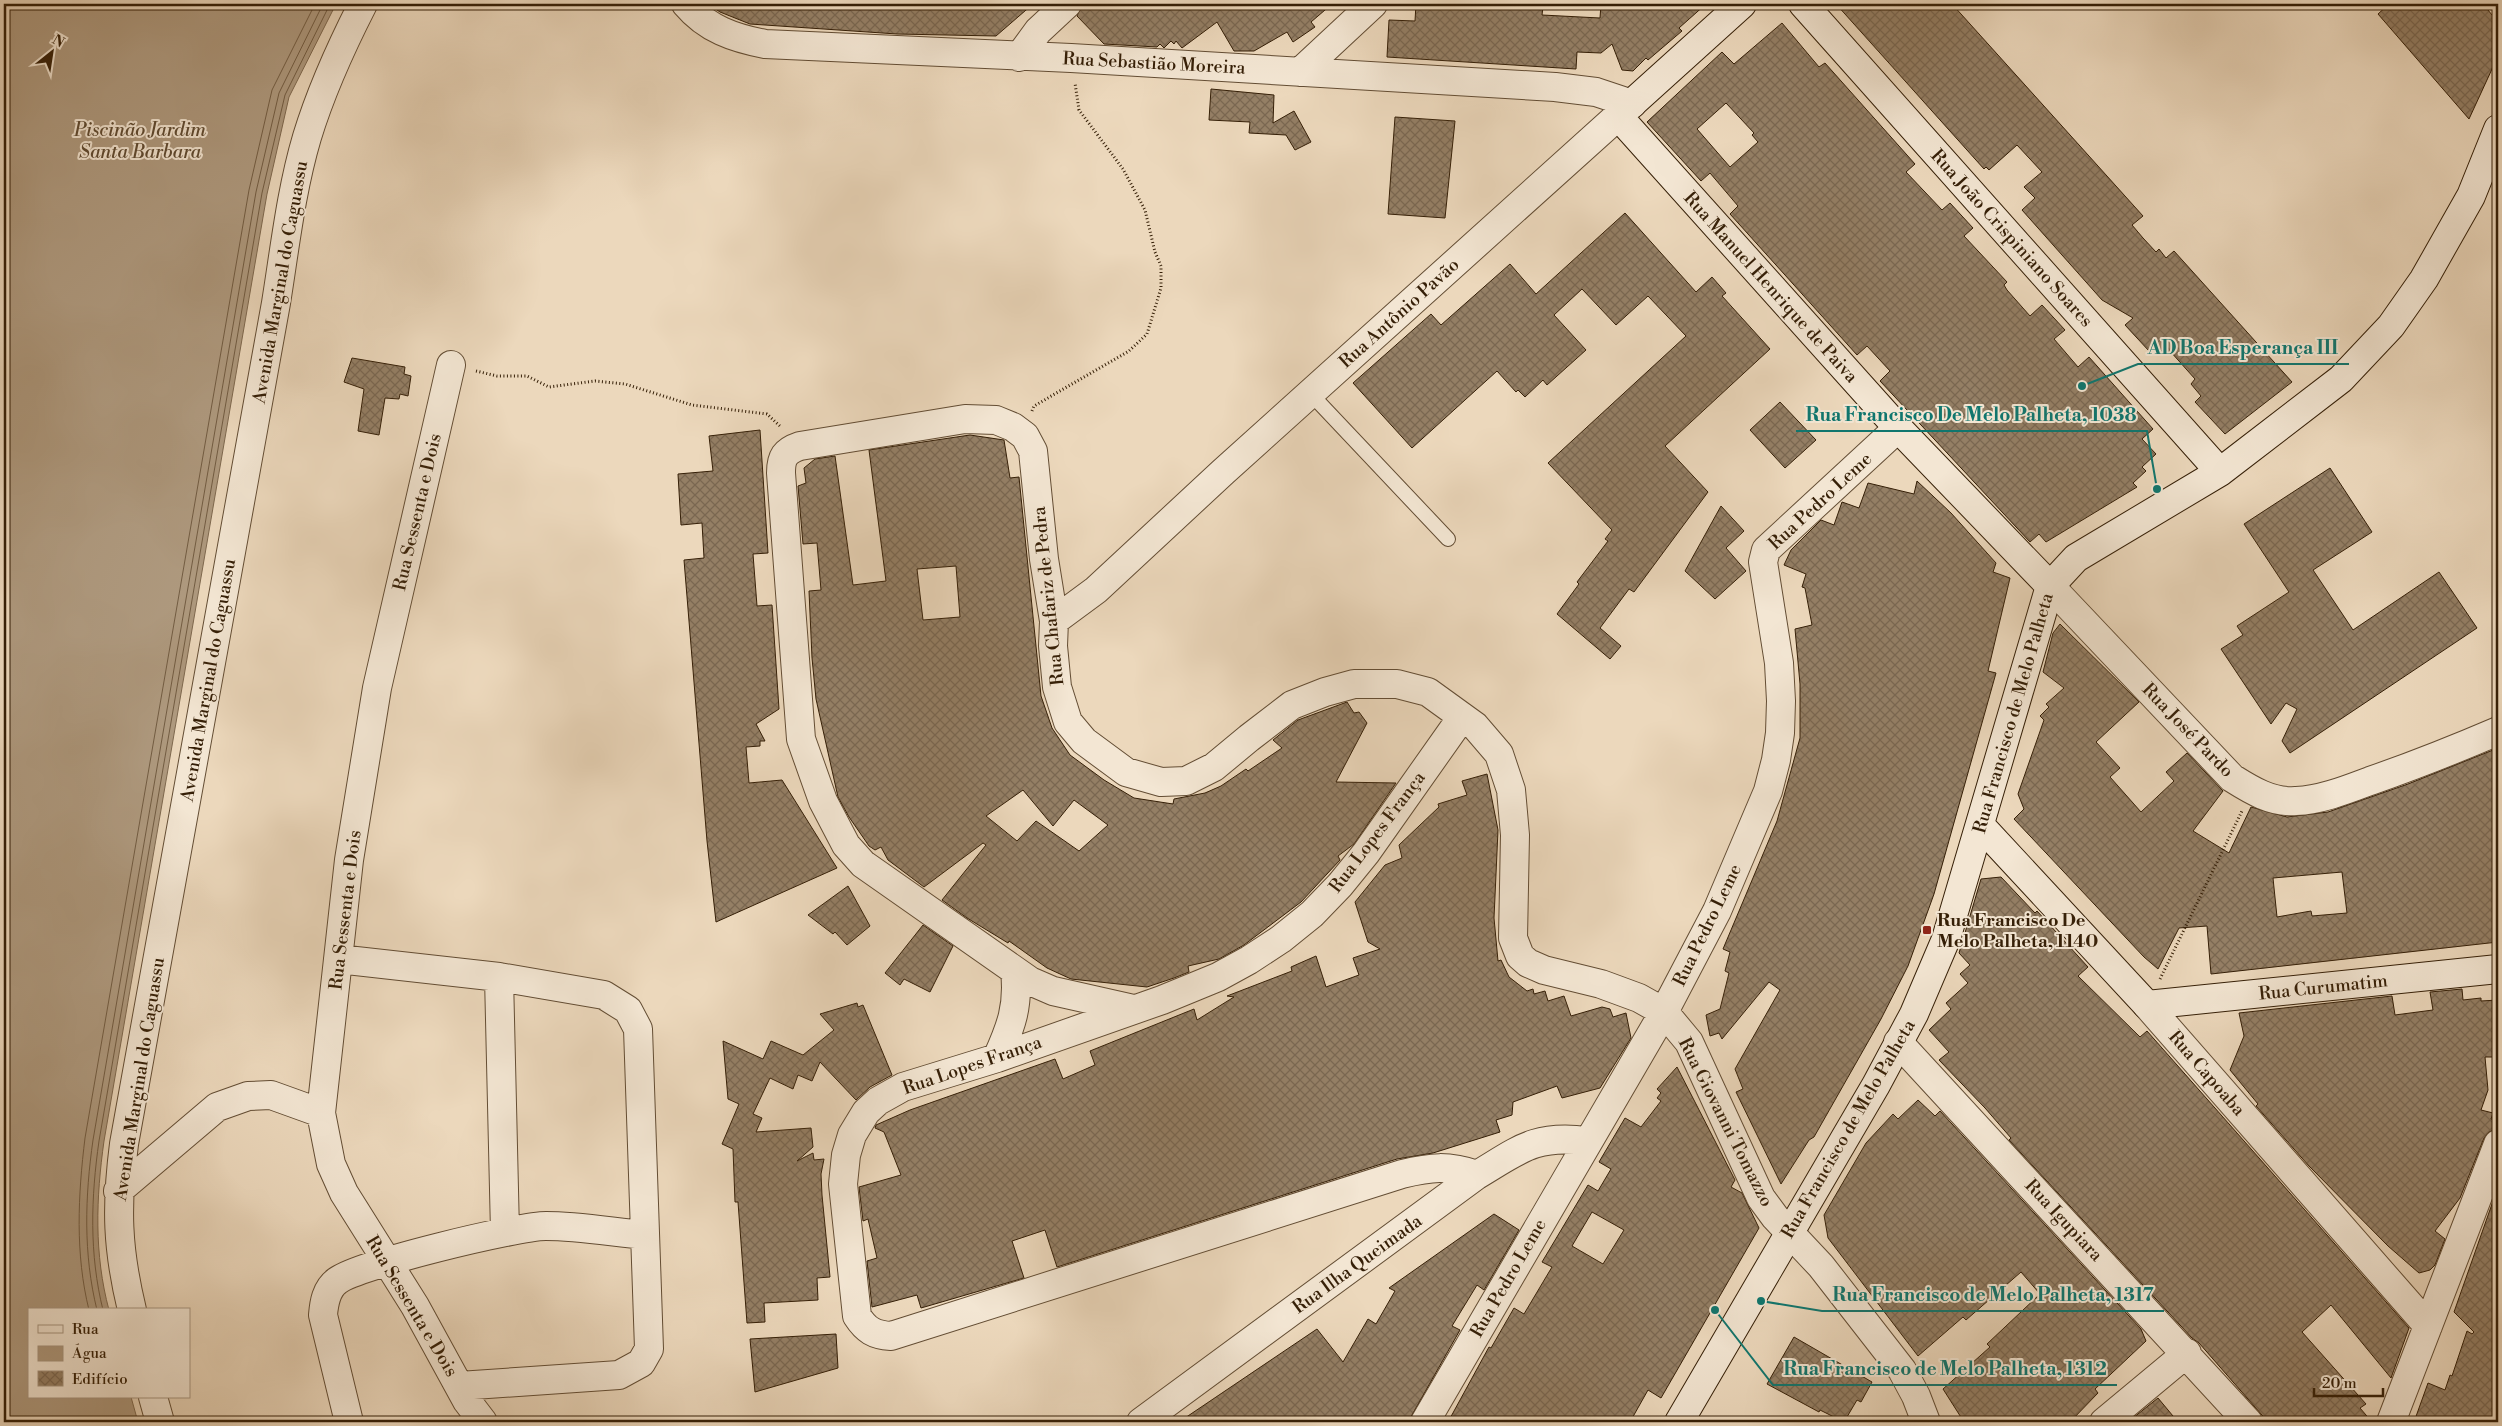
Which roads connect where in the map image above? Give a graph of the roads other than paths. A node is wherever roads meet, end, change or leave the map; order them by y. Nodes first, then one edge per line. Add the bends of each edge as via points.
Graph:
1 (363, 4) edge
2 (686, 4) edge
3 (1067, 4) edge
4 (1373, 4) edge
5 (1742, 4) edge
6 (1803, 4) edge
7 (1019, 57) junction
8 (1300, 72) junction
9 (1625, 110) junction
10 (2498, 129) edge
11 (451, 365) road end
12 (1310, 393) junction
13 (1898, 428) junction
14 (2220, 472) junction
15 (1448, 539) dead end
16 (2050, 586) junction
17 (1054, 622) junction
18 (1462, 717) junction
19 (2498, 731) edge
20 (1980, 825) junction
21 (338, 959) junction
22 (2498, 969) edge
23 (1015, 971) junction
24 (499, 977) junction
25 (2147, 1005) junction
26 (1133, 1009) junction
27 (1664, 1012) junction
28 (1898, 1042) junction
29 (997, 1058) junction
30 (321, 1113) junction
31 (1587, 1141) junction
32 (2498, 1144) edge
33 (1477, 1176) junction
34 (118, 1191) junction
35 (1790, 1231) junction
36 (505, 1232) junction
37 (645, 1236) junction
38 (386, 1263) junction
39 (132, 1308) edge
40 (2428, 1326) junction
41 (2187, 1353) junction
42 (460, 1386) junction
43 (153, 1398) edge
44 (1923, 1421) edge
45 (160, 1422) edge
46 (349, 1422) edge
47 (483, 1422) edge
48 (1141, 1422) edge
49 (1425, 1422) edge
50 (1679, 1422) edge
51 (2104, 1422) edge
52 (2248, 1422) edge
53 (2391, 1422) edge

1 - 34 street, Avenida Marginal do Caguassu via 342,47 307,137 294,191
2 - 7 street, Rua Sebastião Moreira via 706,24 740,39 765,44
3 - 7 street via 1038,31
4 - 8 street
5 - 9 street, Rua Antônio Pavão
6 - 14 street, Rua João Crispiniano Soares
7 - 8 street, Rua Sebastião Moreira
8 - 9 street, Rua Sebastião Moreira via 1555,87 1596,92
9 - 12 street, Rua Antônio Pavão
9 - 13 street, Rua Manuel Henrique de Paiva
10 - 14 street, Rua Francisco de Melo Palheta via 2471,196 2424,279 2391,326 2341,379
11 - 21 street, Rua Sessenta e Dois via 377,688 349,860
12 - 15 lane
12 - 17 street, Rua Antônio Pavão via 1096,590
13 - 16 street, Rua Manuel Henrique de Paiva
13 - 27 street, Rua Pedro Leme via 1766,550 1763,562 1765,583 1779,663 1780,733 1776,760 1768,791 1718,911
14 - 16 street, Rua Francisco de Melo Palheta via 2076,558
16 - 19 street, Rua José Pardo via 2232,778 2273,799 2295,801 2338,792 2429,761
16 - 20 street, Rua Francisco de Melo Palheta
17 - 18 street, Rua Chafariz de Pedra via 1057,687 1068,722 1084,740 1119,767 1160,782 1186,781 1214,767 1292,705 1354,684 1397,684 1428,692
17 - 23 street, Rua Chafariz de Pedra via 1032,451 1025,436 1013,427 996,420 965,419 787,450 781,461 781,473 801,739 817,787 846,845 863,864
18 - 26 street, Rua Lopes França via 1366,853 1312,914 1249,960 1186,990
18 - 27 street, Rua Chafariz de Pedra via 1475,726 1500,754 1511,790 1515,834 1513,938 1520,956 1544,970 1601,984 1639,998
20 - 25 street, Rua Capoaba
20 - 28 street, Rua Francisco de Melo Palheta via 1946,939 1914,1014
21 - 24 street
21 - 30 street, Rua Sessenta e Dois
22 - 25 street, Rua Curumatim
23 - 26 street via 1053,991
23 - 29 street via 1016,1009
24 - 36 street
24 - 37 street via 604,996 628,1010 638,1029
25 - 40 street, Rua Capoaba
26 - 29 street, Rua Lopes França
27 - 31 street, Rua Pedro Leme
27 - 35 street, Rua Giovanni Tomazzo via 1689,1042 1761,1198
28 - 35 street, Rua Francisco de Melo Palheta
28 - 41 street, Rua Igupiara
29 - 33 street, Rua Lopes França via 903,1087 866,1112 852,1135 843,1184 857,1316 863,1326 876,1335 891,1336 1402,1174 1430,1168 1456,1168
30 - 34 street via 271,1095 248,1096 216,1107
30 - 38 street, Rua Sessenta e Dois via 331,1164 344,1194
31 - 33 street, Rua Ilha Queimada via 1548,1139 1524,1147
31 - 49 street, Rua Pedro Leme
32 - 40 street
33 - 48 street, Rua Ilha Queimada
34 - 39 street, Avenida Marginal do Caguassu via 119,1233
35 - 44 street, Rua Giovanni Tomazzo via 1902,1370
35 - 50 street, Rua Francisco de Melo Palheta
36 - 37 street via 546,1226
36 - 38 street
37 - 42 street via 649,1349 641,1363 619,1375
38 - 42 street, Rua Sessenta e Dois via 415,1306
38 - 46 street via 337,1281 324,1300 323,1315
40 - 53 street
41 - 51 street
41 - 52 street, Rua Igupiara
42 - 47 street, Rua Sessenta e Dois
43 - 45 street

